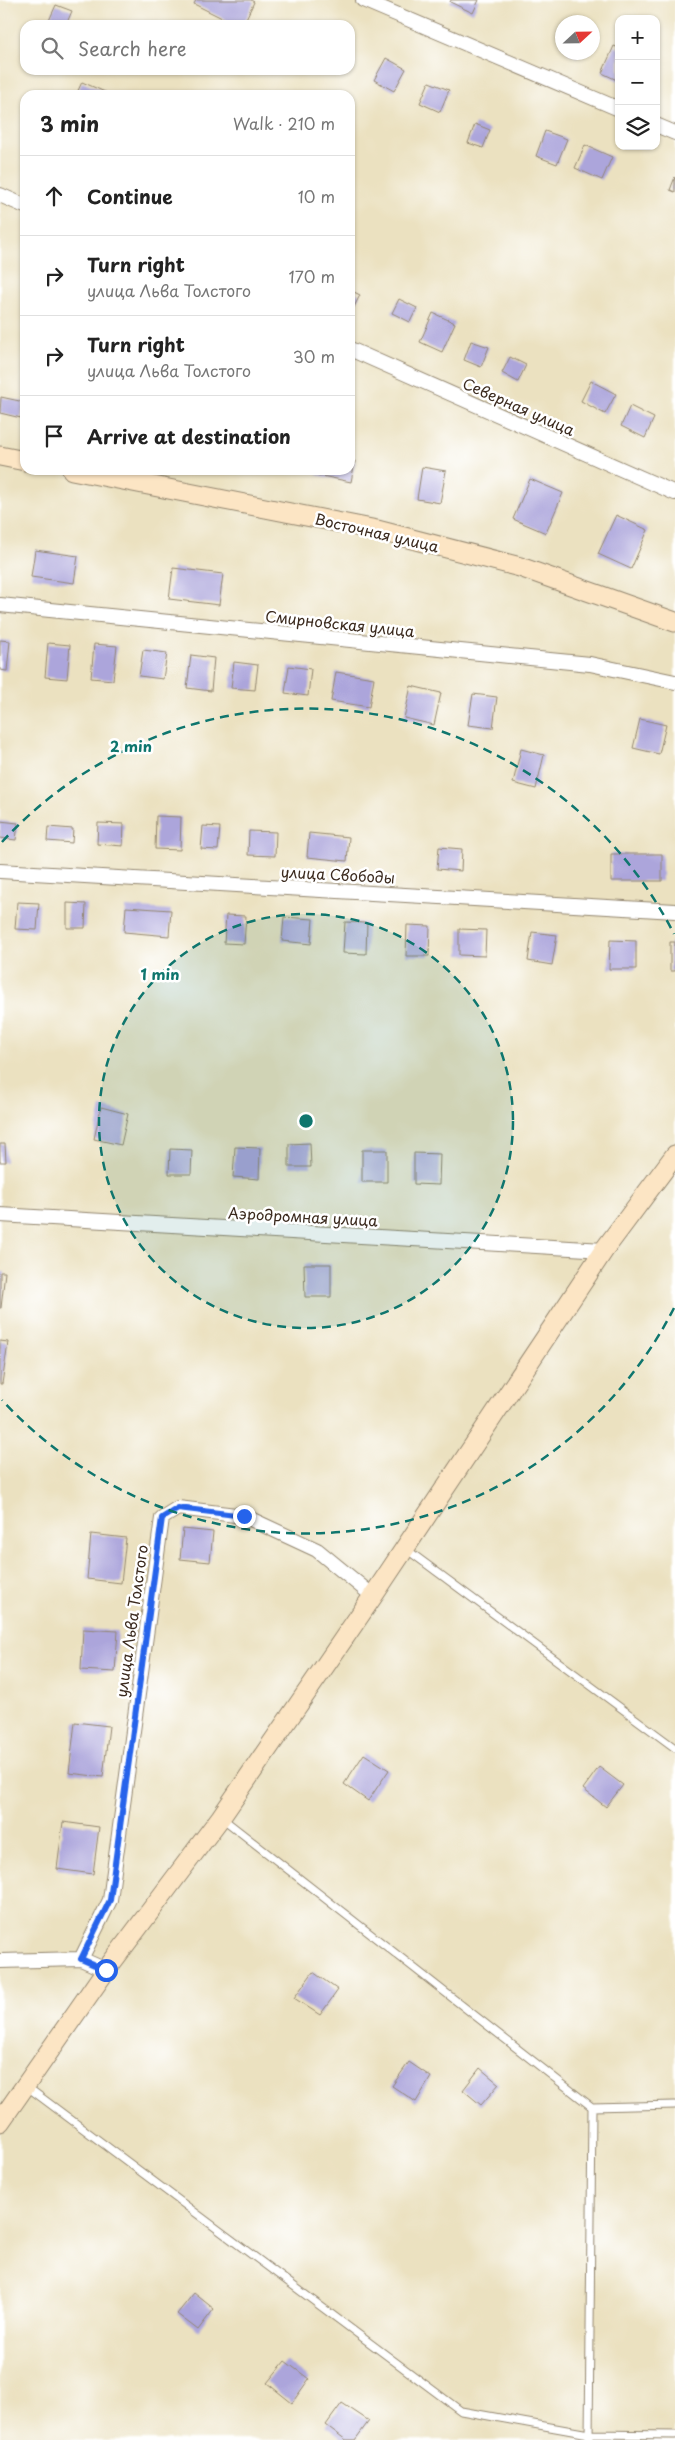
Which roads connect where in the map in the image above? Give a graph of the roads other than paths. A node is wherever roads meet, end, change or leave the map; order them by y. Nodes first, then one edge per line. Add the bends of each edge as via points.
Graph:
1 (363, 0) edge
2 (615, 107) edge
3 (660, 127) edge
4 (675, 133) edge
5 (0, 195) edge
6 (20, 204) edge
7 (355, 352) edge
8 (0, 456) edge
9 (20, 460) edge
10 (98, 475) edge
11 (675, 493) edge
12 (0, 605) edge
13 (675, 622) edge
14 (675, 682) edge
15 (0, 871) edge
16 (675, 911) edge
17 (675, 1155) edge
18 (0, 1215) edge
19 (604, 1250) junction
20 (405, 1548) junction
21 (373, 1596) junction
22 (675, 1748) edge
23 (221, 1817) junction
24 (81, 1959) junction
25 (0, 1961) edge
26 (106, 1970) junction
27 (26, 2085) junction
28 (675, 2105) edge
29 (592, 2107) junction
30 (0, 2122) edge
31 (675, 2435) edge
32 (589, 2437) edge

1 - 2 street
3 - 4 street
5 - 6 street
7 - 11 street, Северная улица
8 - 9 street
10 - 13 street, Восточная улица via 378,530 520,567
12 - 14 street, Смирновская улица via 590,664
15 - 16 street, улица Свободы
17 - 19 street
18 - 19 street, Аэродромная улица
19 - 20 street
20 - 21 street
20 - 22 lane
21 - 23 street
21 - 24 street, улица Льва Толстого via 316,1550 244,1516 178,1508 162,1518 110,1900
23 - 26 street
23 - 29 lane
24 - 25 street
24 - 26 street
26 - 27 street
27 - 30 street
27 - 32 lane via 461,2412
28 - 29 lane
29 - 32 lane
31 - 32 lane

